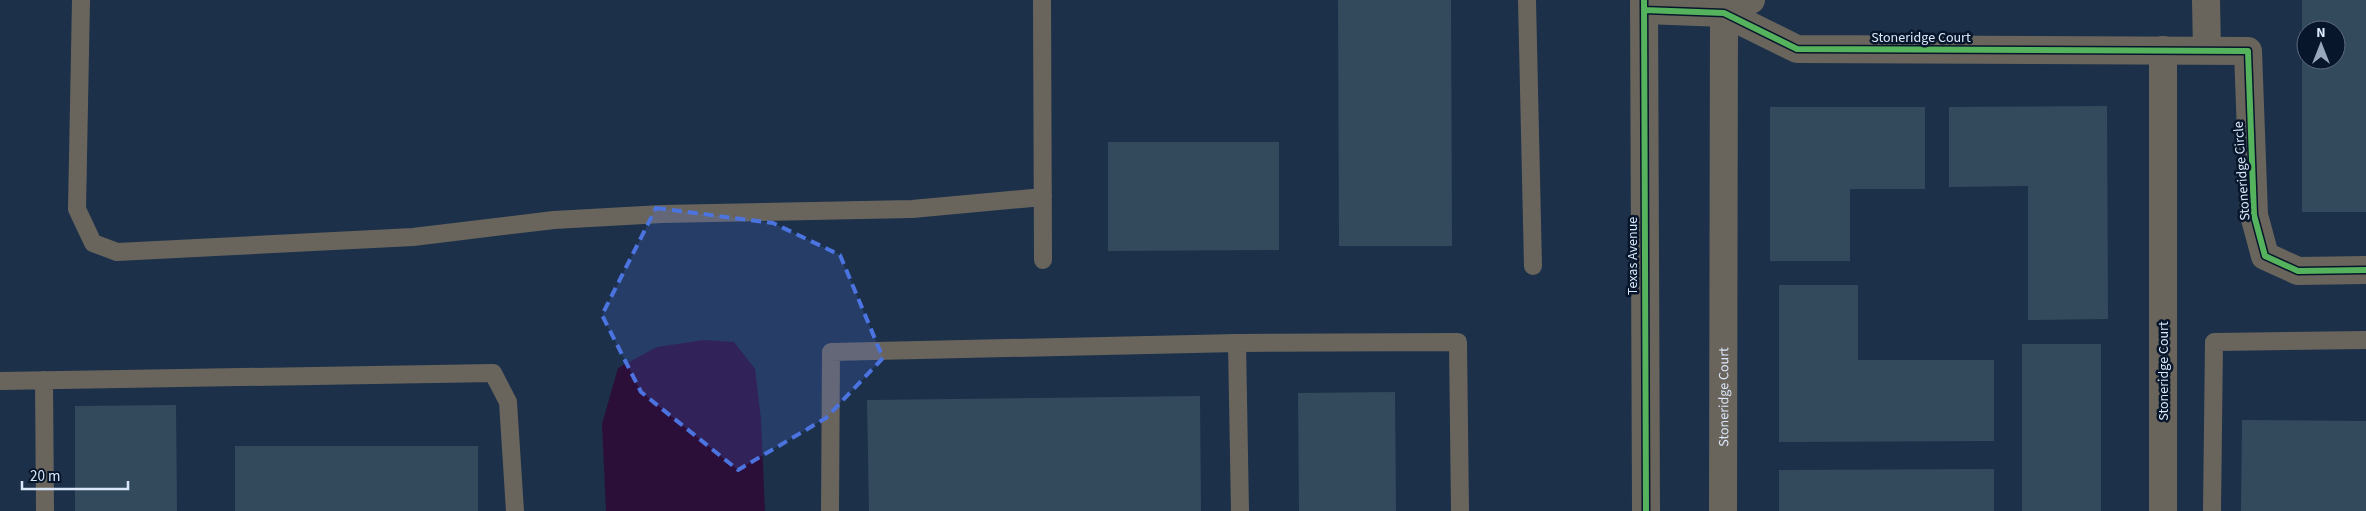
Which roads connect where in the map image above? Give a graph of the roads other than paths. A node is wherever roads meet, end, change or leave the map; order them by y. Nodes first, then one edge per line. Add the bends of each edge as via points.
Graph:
1 (81, 0) edge
2 (1042, 0) edge
3 (1527, 0) edge
4 (1751, 0) edge
5 (2206, 0) edge
6 (1644, 5) edge
7 (1724, 13) junction
8 (2163, 50) junction
9 (2207, 50) junction
10 (1043, 197) junction
11 (1043, 260) dead end
12 (1534, 266) dead end
13 (2366, 270) edge
14 (2366, 340) edge
15 (1236, 344) junction
16 (44, 380) junction
17 (0, 382) edge
18 (45, 511) edge
19 (516, 511) edge
20 (830, 511) edge
21 (1240, 511) edge
22 (1460, 511) edge
23 (1646, 511) edge
24 (1723, 511) edge
25 (2163, 511) edge
26 (2212, 511) edge

1 - 10 lane via 77,209 93,243 117,252 413,237 554,220 662,214 912,209
2 - 10 lane
3 - 12 lane
4 - 7 street, Stoneridge Court
5 - 9 street
6 - 7 street, Stoneridge Court
6 - 23 street, Texas Avenue
7 - 8 street, Stoneridge Court via 1797,48
7 - 24 street, Stoneridge Court
8 - 9 street, Stoneridge Court
8 - 25 street, Stoneridge Court
9 - 13 street, Stoneridge Circle via 2248,51 2254,215 2265,256 2298,271
10 - 11 lane
14 - 26 lane via 2214,342
15 - 20 lane via 831,352
15 - 21 lane
15 - 22 lane via 1458,342
16 - 17 lane
16 - 18 lane
16 - 19 lane via 494,373 508,402

